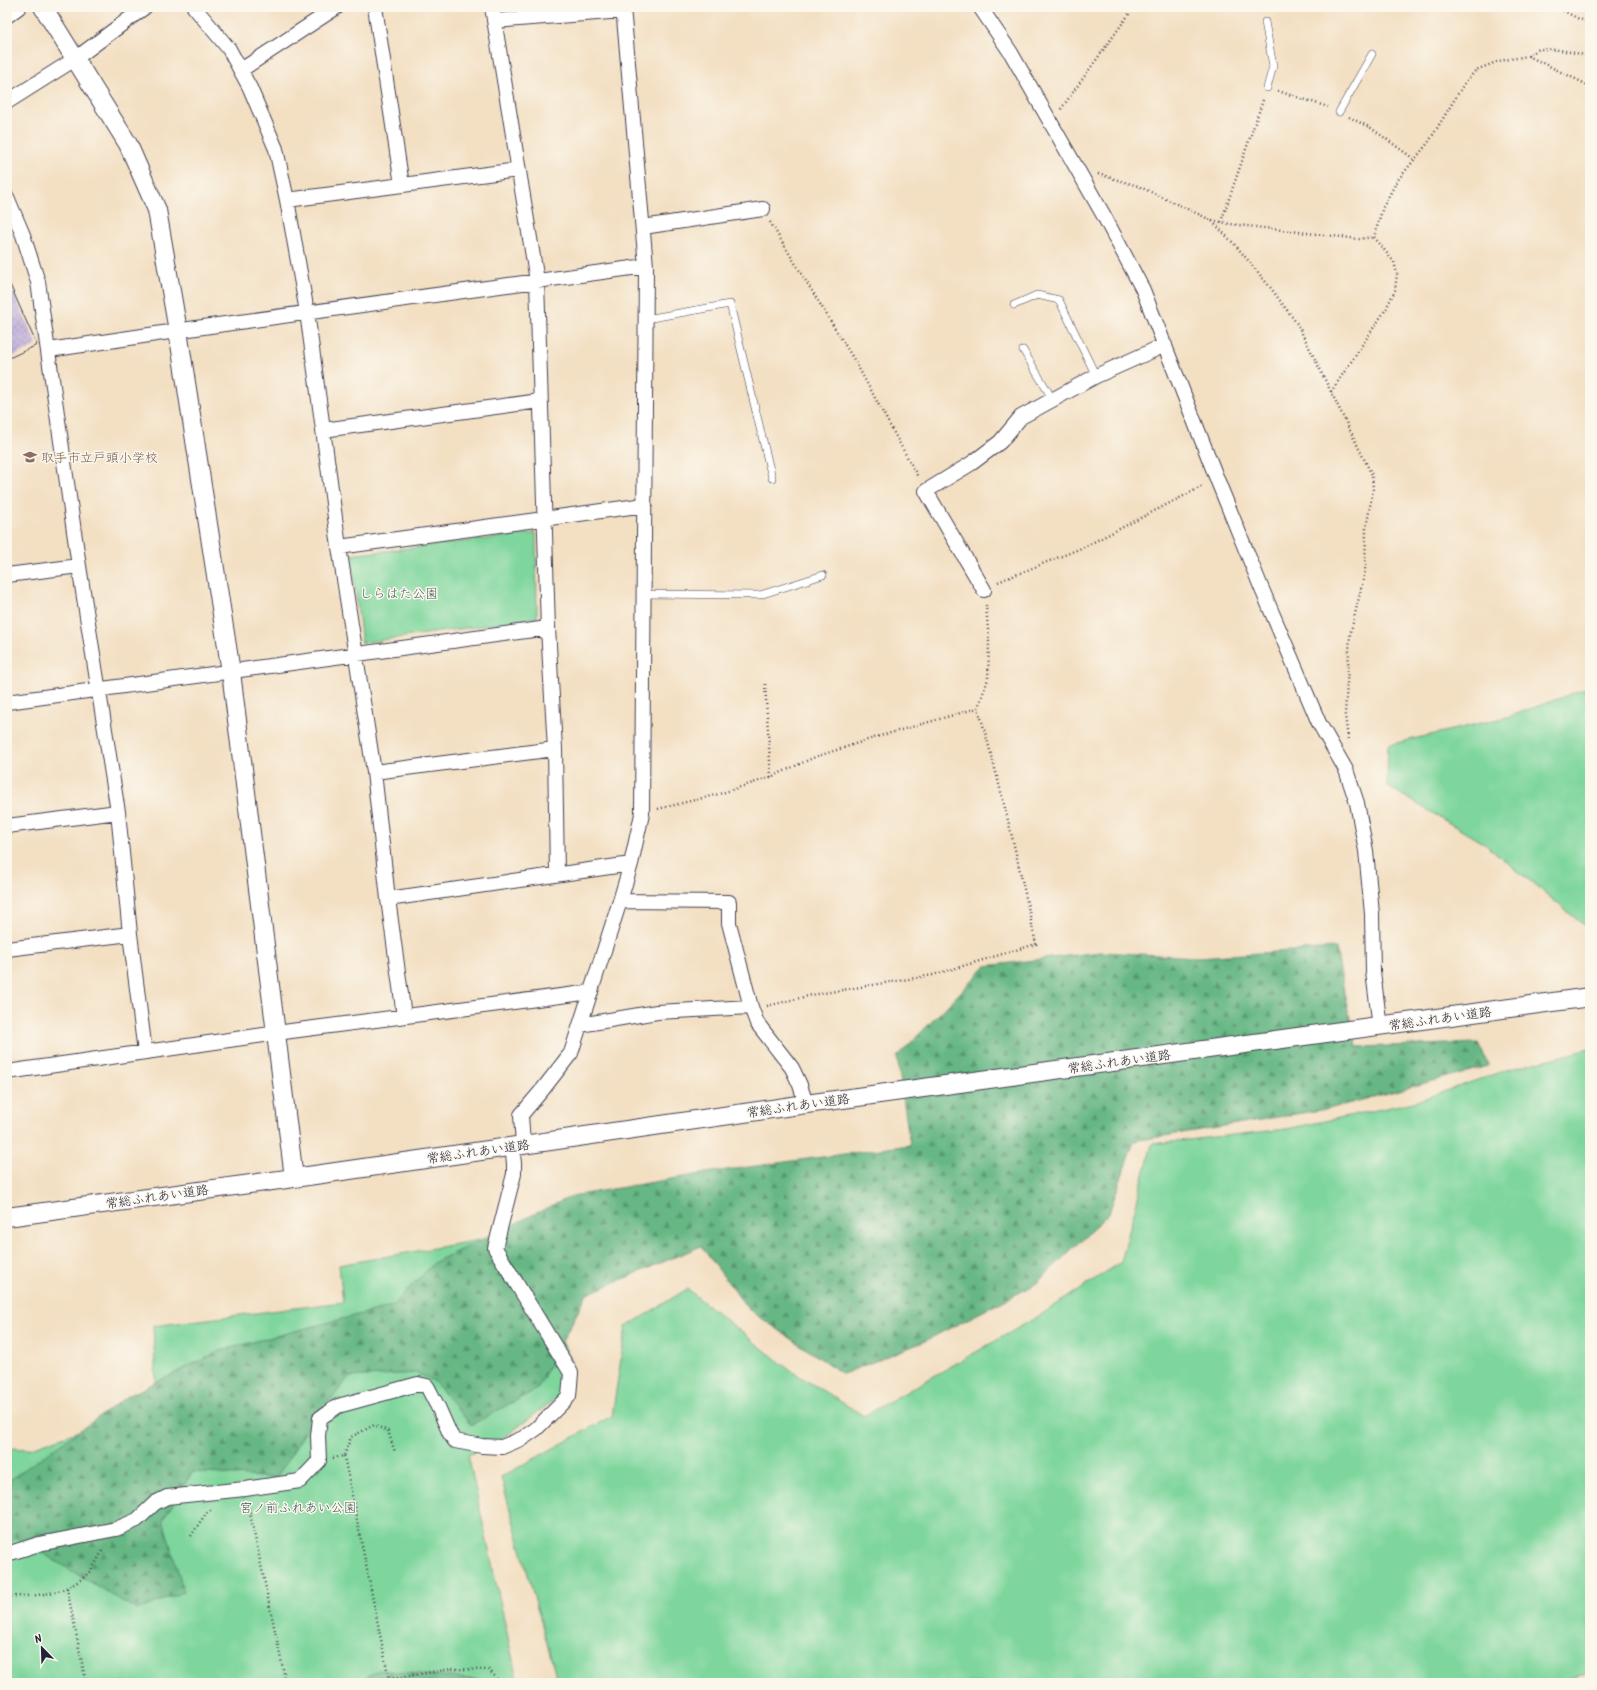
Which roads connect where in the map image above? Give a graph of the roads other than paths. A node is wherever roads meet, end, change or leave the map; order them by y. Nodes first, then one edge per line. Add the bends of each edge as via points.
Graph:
1 (19, 7) edge
2 (42, 7) edge
3 (146, 7) edge
4 (194, 7) edge
5 (338, 7) edge
6 (375, 7) edge
7 (980, 7) edge
8 (623, 9) edge
9 (493, 14) edge
10 (7, 16) edge
11 (1265, 22) dead end
12 (1372, 54) dead end
13 (75, 59) junction
14 (240, 70) junction
15 (1267, 88) road end
16 (7, 102) edge
17 (1339, 112) road end
18 (518, 170) junction
19 (402, 185) junction
20 (7, 197) edge
21 (288, 200) junction
22 (763, 209) road end
23 (643, 227) junction
24 (646, 266) junction
25 (537, 281) junction
26 (1014, 305) dead end
27 (307, 312) junction
28 (646, 319) junction
29 (178, 331) junction
30 (1165, 345) junction
31 (48, 350) junction
32 (1023, 350) dead end
33 (1096, 376) junction
34 (1053, 400) junction
35 (540, 401) junction
36 (323, 430) junction
37 (772, 478) dead end
38 (645, 505) junction
39 (544, 518) junction
40 (339, 547) junction
41 (79, 566) junction
42 (7, 575) edge
43 (823, 575) dead end
44 (984, 590) road end
45 (643, 594) junction
46 (548, 628) junction
47 (355, 655) junction
48 (230, 672) junction
49 (98, 690) junction
50 (7, 702) edge
51 (555, 749) junction
52 (374, 772) junction
53 (118, 812) junction
54 (7, 826) edge
55 (631, 864) junction
56 (557, 874) junction
57 (388, 899) junction
58 (620, 901) junction
59 (130, 934) junction
60 (7, 949) edge
61 (590, 992) junction
62 (1590, 997) edge
63 (751, 1007) junction
64 (404, 1016) junction
65 (580, 1025) junction
66 (1380, 1027) junction
67 (275, 1034) junction
68 (145, 1052) junction
69 (7, 1072) edge
70 (806, 1104) junction
71 (518, 1146) junction
72 (294, 1178) junction
73 (7, 1217) edge
74 (7, 1554) edge

1 - 10 street
2 - 13 street
3 - 13 street
4 - 14 street via 229,49
5 - 14 street
6 - 19 street
7 - 30 street via 1011,53 1104,216 1143,290
8 - 9 street
8 - 23 street
9 - 18 street
11 - 15 lane via 1273,66
12 - 17 lane
13 - 16 street
13 - 29 street via 128,144 157,210
14 - 21 street via 276,149
18 - 19 street
18 - 25 street
19 - 21 street
20 - 31 street via 23,235 38,282
21 - 27 street
22 - 23 street
23 - 24 street
24 - 25 street
24 - 28 street
25 - 27 street
25 - 35 street
26 - 33 lane via 1037,295 1059,300
27 - 29 street
27 - 36 street
28 - 37 lane via 730,304
28 - 38 street
29 - 31 street
29 - 48 street
30 - 33 street
30 - 66 street via 1217,480 1319,724 1346,770 1357,803 1366,851 1372,914 1373,972
31 - 41 street
32 - 34 lane
33 - 34 street
34 - 44 street via 1022,417 1000,442 972,463 926,491
35 - 36 street
35 - 39 street
36 - 40 street
38 - 39 street
38 - 45 street
39 - 40 street
39 - 46 street
40 - 47 street
41 - 42 street
41 - 49 street
43 - 45 lane via 760,595
45 - 55 street via 644,783 642,814
46 - 47 street
46 - 51 street
47 - 48 street
47 - 52 street
48 - 49 street
48 - 67 street
49 - 50 street
49 - 53 street
51 - 52 street
51 - 56 street
52 - 57 street
53 - 54 street
53 - 59 street
55 - 56 street
55 - 58 street
56 - 57 street
57 - 64 street
58 - 61 street
58 - 63 street via 729,902 729,923
59 - 60 street
59 - 68 street
61 - 64 street
61 - 65 street
62 - 66 street, 常総ふれあい道路
63 - 65 street via 657,1012
63 - 70 street via 757,1023 792,1068
64 - 67 street
65 - 71 street via 571,1053 521,1115
66 - 70 street, 常総ふれあい道路
67 - 68 street
67 - 72 street
68 - 69 street
70 - 71 street, 常総ふれあい道路
71 - 72 street, 常総ふれあい道路
71 - 74 street via 514,1174 495,1248 571,1373 569,1396 536,1429 502,1447 455,1441 427,1386 418,1384 338,1406 327,1412 320,1418 319,1461 300,1481 167,1497 155,1503 137,1520 116,1529 39,1544
72 - 73 street, 常総ふれあい道路

